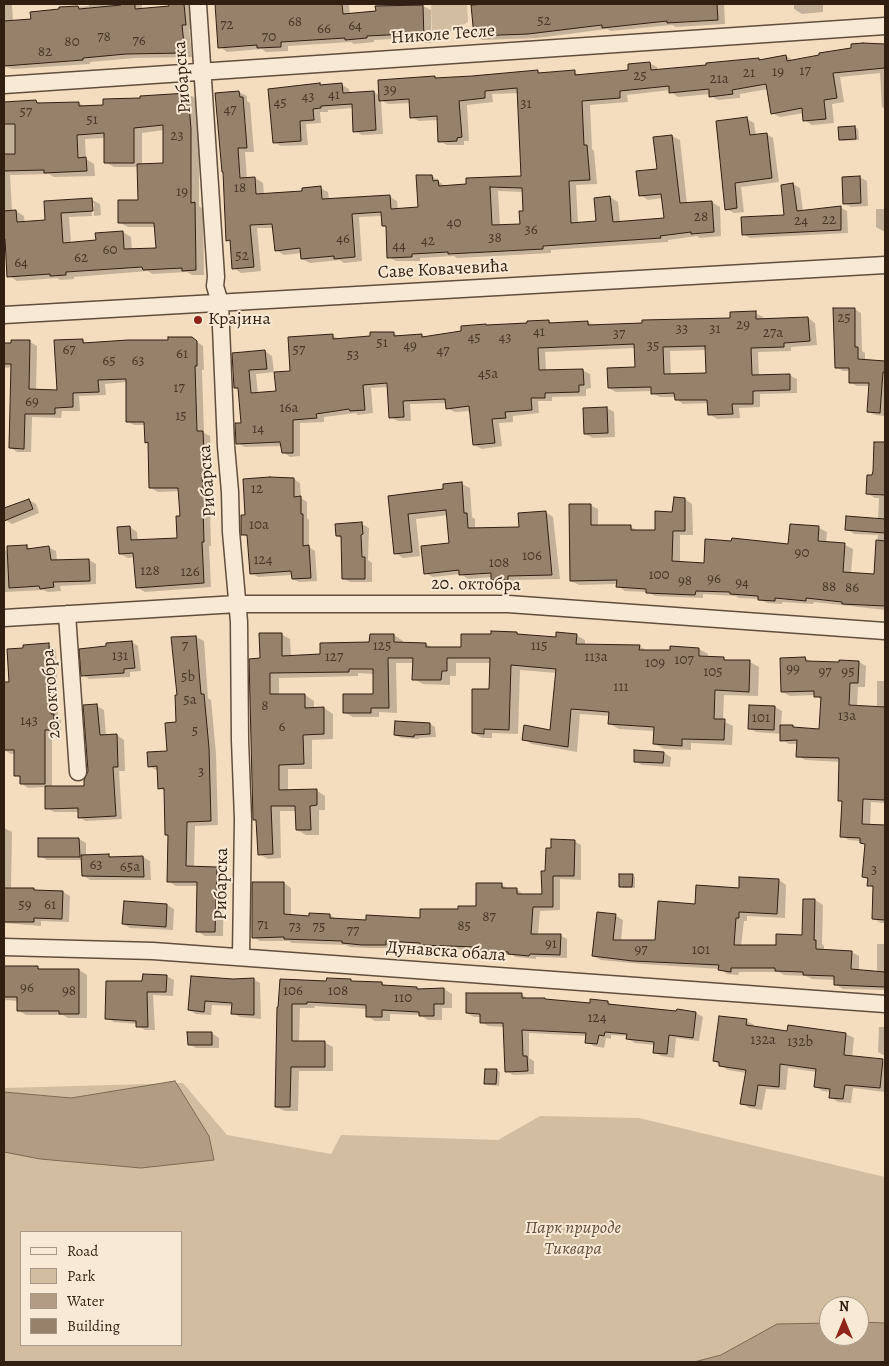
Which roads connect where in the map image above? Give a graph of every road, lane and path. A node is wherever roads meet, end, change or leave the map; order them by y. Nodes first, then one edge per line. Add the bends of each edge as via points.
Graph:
1 (198, 4) edge
2 (885, 26) edge
3 (203, 71) junction
4 (4, 85) edge
5 (885, 265) edge
6 (220, 303) junction
7 (4, 315) edge
8 (237, 604) junction
9 (66, 614) junction
10 (4, 618) edge
11 (885, 631) edge
12 (78, 772) dead end
13 (4, 947) edge
14 (241, 957) junction
15 (885, 1004) edge

1 - 3 street, Рибарска
2 - 3 street, Николе Тесле
3 - 4 street, Николе Тесле
3 - 6 street, Рибарска via 215,286
5 - 6 street, Саве Ковачевића
6 - 7 street, Саве Ковачевића
6 - 8 street, Рибарска
8 - 9 street, 20. октобра
8 - 11 street, 20. октобра via 508,604
8 - 14 street, Рибарска via 242,819
9 - 10 street, 20. октобра
9 - 12 street, 20. октобра
13 - 14 street, Дунавска обала
14 - 15 street, Дунавска обала

